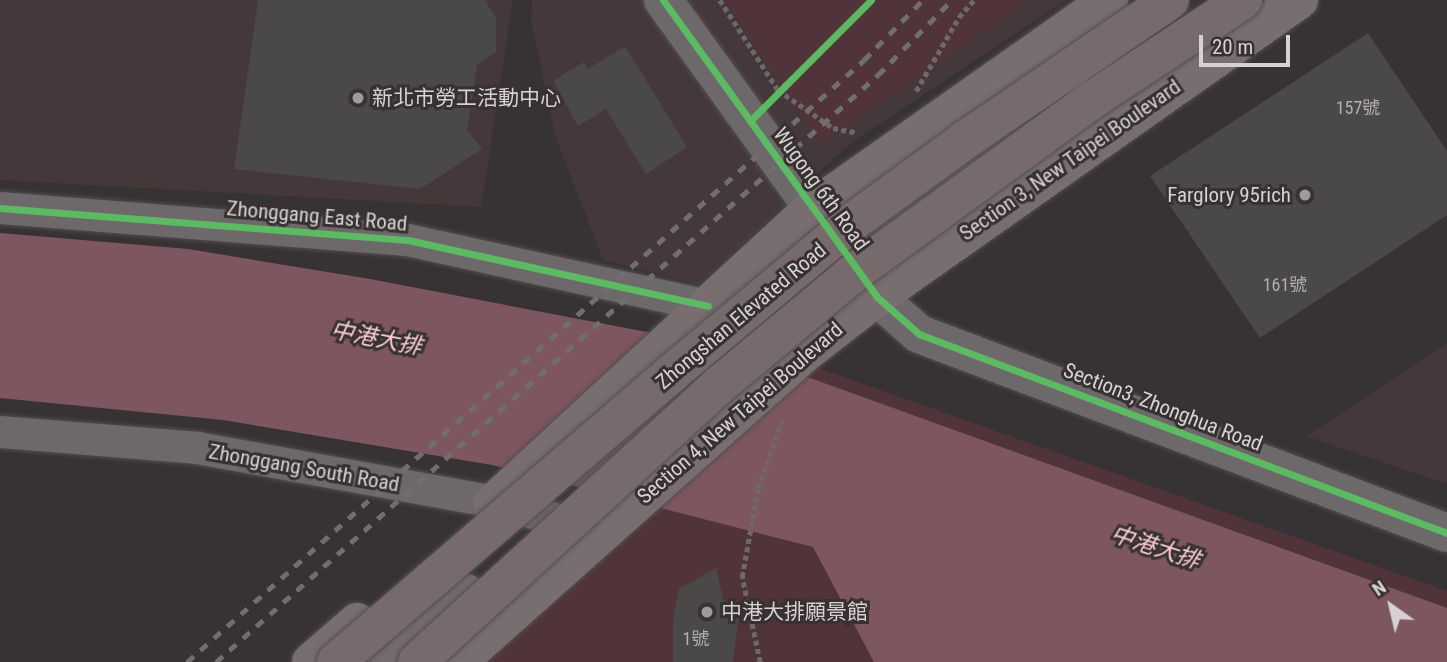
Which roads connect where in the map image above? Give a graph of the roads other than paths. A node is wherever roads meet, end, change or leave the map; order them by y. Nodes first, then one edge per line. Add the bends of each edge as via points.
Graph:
1 (663, 0) edge
2 (1109, 0) edge
3 (1170, 0) edge
4 (1212, 0) edge
5 (1243, 0) edge
6 (1299, 0) edge
7 (0, 208) edge
8 (813, 208) junction
9 (846, 254) junction
10 (803, 288) junction
11 (877, 297) junction
12 (708, 306) junction
13 (749, 338) junction
14 (0, 432) edge
15 (503, 496) junction
16 (548, 518) junction
17 (608, 526) junction
18 (1447, 533) edge
19 (311, 662) edge
20 (336, 662) edge
21 (386, 662) edge
22 (417, 662) edge
23 (458, 662) edge

1 - 8 street, Wugong 6th Road
2 - 8 main road
3 - 20 highway, Zhongshan Elevated Road, bridge via 850,224
4 - 9 main road via 1006,137
5 - 22 highway, Zhongshan Elevated Road, bridge via 1091,100 850,275 718,386
6 - 11 main road, Section 3, New Taipei Boulevard
7 - 12 street, Zhonggang East Road via 408,240
8 - 9 street, Wugong 6th Road
8 - 12 main road, Section 4, New Taipei Boulevard
9 - 10 main road, Section 4, New Taipei Boulevard
9 - 11 street, Wugong 6th Road
10 - 13 main road, Section 4, New Taipei Boulevard
10 - 15 main road, Section 4, New Taipei Boulevard, bridge via 610,443
11 - 17 main road, Section 4, New Taipei Boulevard via 802,356
11 - 18 street, Section3, Zhonghua Road via 919,334
12 - 15 main road, Section 4, New Taipei Boulevard
13 - 16 main road, Section 4, New Taipei Boulevard
13 - 17 main road, Section 4, New Taipei Boulevard, bridge via 637,473
14 - 15 street, Zhonggang South Road via 198,448
15 - 16 street, Zhonggang South Road
15 - 19 main road, Section 4, New Taipei Boulevard
16 - 17 street, Zhonggang South Road
16 - 21 highway
17 - 23 main road, Section 4, New Taipei Boulevard

